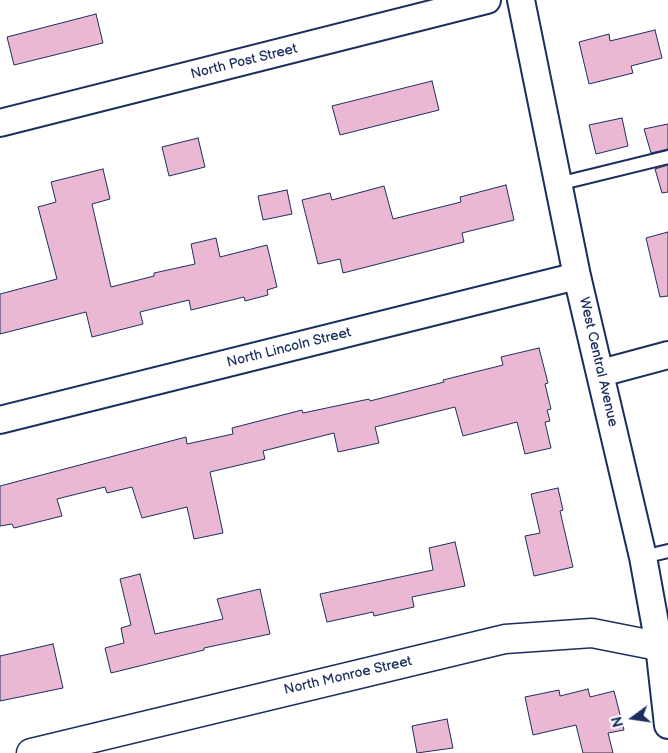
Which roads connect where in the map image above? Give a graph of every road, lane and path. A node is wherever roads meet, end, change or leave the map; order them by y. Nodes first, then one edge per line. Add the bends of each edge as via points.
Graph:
1 (487, 0) edge
2 (521, 0) edge
3 (0, 123) edge
4 (668, 158) edge
5 (558, 184) junction
6 (577, 276) junction
7 (668, 355) edge
8 (601, 373) junction
9 (0, 420) edge
10 (668, 551) edge
11 (643, 557) junction
12 (664, 646) edge
13 (668, 725) edge
14 (31, 753) edge

1 - 3 street, North Post Street
2 - 5 street, West Central Avenue
4 - 5 lane
5 - 6 street, West Central Avenue
6 - 8 street, West Central Avenue
6 - 9 street, North Lincoln Street
7 - 8 street
8 - 11 street, West Central Avenue
10 - 11 lane
11 - 12 street, West Central Avenue
12 - 13 street, West Central Avenue
12 - 14 main road, North Monroe Street via 592,633 505,639

